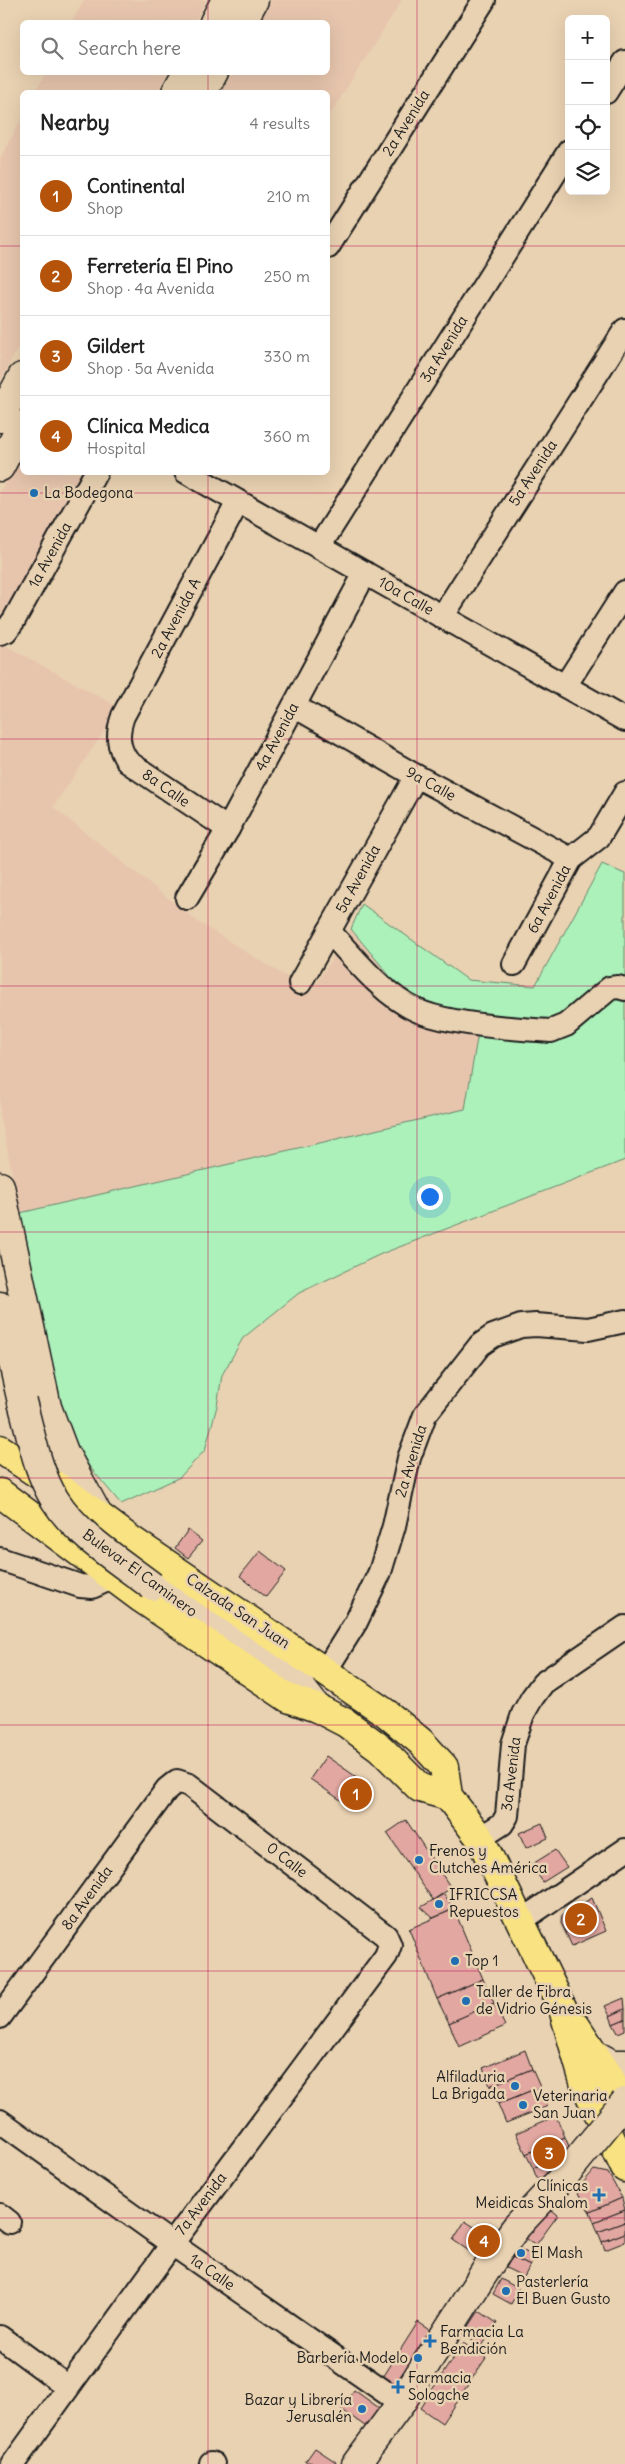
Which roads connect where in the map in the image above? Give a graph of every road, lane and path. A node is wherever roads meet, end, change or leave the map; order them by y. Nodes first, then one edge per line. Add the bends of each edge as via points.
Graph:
1 (226, 0) edge
2 (254, 0) edge
3 (484, 0) edge
4 (215, 20) edge
5 (243, 20) edge
6 (625, 62) edge
7 (185, 75) edge
8 (212, 75) edge
9 (610, 86) edge
10 (177, 90) edge
11 (204, 90) edge
12 (565, 158) edge
13 (330, 243) edge
14 (625, 330) edge
15 (20, 383) edge
16 (0, 418) edge
17 (20, 429) edge
18 (0, 467) edge
19 (94, 475) edge
20 (191, 475) edge
21 (238, 502) junction
22 (319, 547) junction
23 (365, 574) junction
24 (625, 592) edge
25 (442, 617) junction
26 (0, 633) edge
27 (565, 686) junction
28 (294, 706) junction
29 (625, 720) edge
30 (119, 735) joint
31 (416, 776) junction
32 (625, 793) edge
33 (228, 829) junction
34 (571, 859) junction
35 (186, 898) dead end
36 (329, 931) junction
37 (514, 964) dead end
38 (300, 983) dead end
39 (625, 989) edge
40 (0, 1186) edge
41 (0, 1306) edge
42 (625, 1321) edge
43 (0, 1450) edge
44 (0, 1493) edge
45 (98, 1515) junction
46 (134, 1541) junction
47 (0, 1559) edge
48 (106, 1573) junction
49 (625, 1627) edge
50 (326, 1670) junction
51 (317, 1708) junction
52 (177, 1781) joint
53 (448, 1796) junction
54 (480, 1838) junction
55 (625, 1850) edge
56 (522, 1920) junction
57 (390, 1945) joint
58 (563, 2009) junction
59 (0, 2017) edge
60 (596, 2055) junction
61 (625, 2064) edge
62 (625, 2102) edge
63 (625, 2108) edge
64 (0, 2121) edge
65 (625, 2168) edge
66 (172, 2244) junction
67 (0, 2337) edge
68 (68, 2387) junction
69 (401, 2403) junction
70 (12, 2464) edge
71 (356, 2464) edge

1 - 4 main road
2 - 5 main road
3 - 13 street, 2a Avenida
6 - 9 street
7 - 10 main road
8 - 11 main road
12 - 22 street, 3a Avenida
14 - 25 street, 5a Avenida
15 - 16 main road
17 - 18 main road
19 - 26 street, 1a Avenida via 14,620 6,631
20 - 21 street, 10a Calle
21 - 22 street, 10a Calle
21 - 30 street, 2a Avenida A via 123,716
22 - 23 street, 10a Calle
23 - 25 street, 10a Calle
23 - 28 street, 4a Avenida
24 - 27 street
25 - 27 street, 10a Calle
27 - 29 street, 10a Calle
28 - 31 street, 9a Calle
28 - 33 street, 4a Avenida
30 - 33 street, 8a Calle via 119,744 128,762
31 - 34 street, 9a Calle
31 - 36 street, 5a Avenida
32 - 34 street, 6a Avenida via 599,837
33 - 35 street, 4a Avenida
34 - 37 street, 6a Avenida
36 - 38 street, 5a Avenida
36 - 39 street via 396,998 416,1010 444,1018 551,1031 566,1026 610,988
40 - 45 main road, Bulevar El Caminero via 47,1407 64,1452
41 - 51 main road, Bulevar El Caminero, bridge via 41,1470 54,1499 96,1544 152,1586 276,1667 299,1685
42 - 50 street, 2a Avenida via 588,1329 521,1326 499,1333 480,1345 425,1415 409,1458 380,1572 356,1622
43 - 45 main road, Calzada San Juan
44 - 48 main road
45 - 46 main road, Calzada San Juan
46 - 48 main road
46 - 50 main road, Calzada San Juan
47 - 48 street via 80,1586 92,1586
48 - 51 main road via 288,1698
49 - 54 street, 3a Avenida via 543,1683 532,1698 513,1744 507,1816 502,1824
50 - 53 main road, Calzada San Juan via 421,1742 444,1767
51 - 53 main road via 346,1723 380,1748 420,1788
52 - 57 street, 0 Calle via 189,1785 386,1936
52 - 59 street, 8a Avenida via 167,1789
53 - 54 main road, Calzada San Juan
54 - 56 main road, Calzada San Juan
55 - 56 street
56 - 58 main road, Calzada San Juan
57 - 66 street, 7a Avenida via 386,1956
58 - 60 main road, Calzada San Juan
58 - 65 main road, Calzada San Juan via 585,2085
60 - 61 main road via 612,2064
60 - 63 main road, Calzada San Juan
62 - 69 main road, bridge via 494,2256
64 - 66 street, 1a Calle
66 - 68 street, 7a Avenida
66 - 69 street, 1a Calle
67 - 68 street
68 - 70 street, 7a Avenida
69 - 71 main road

